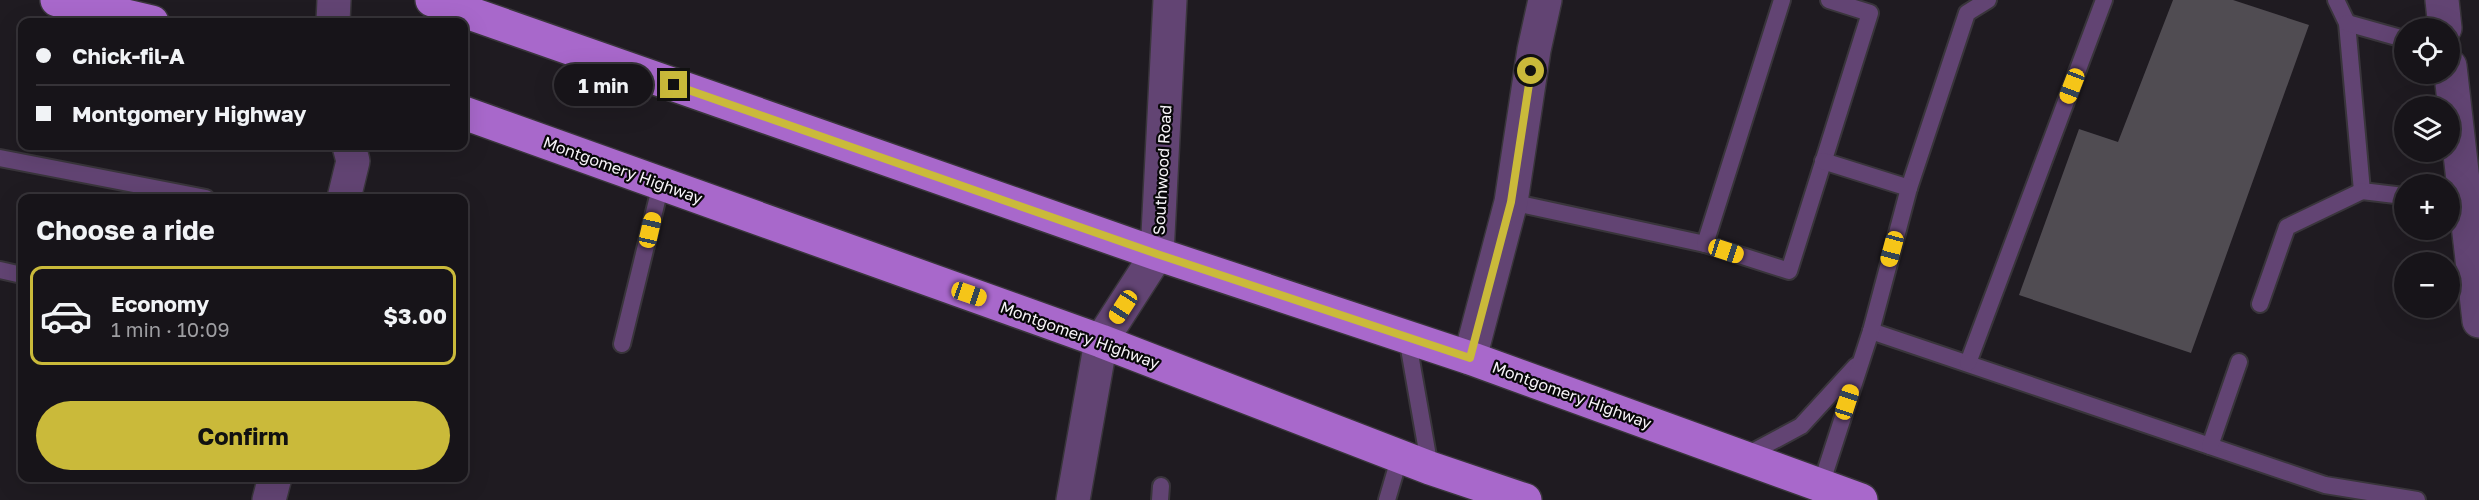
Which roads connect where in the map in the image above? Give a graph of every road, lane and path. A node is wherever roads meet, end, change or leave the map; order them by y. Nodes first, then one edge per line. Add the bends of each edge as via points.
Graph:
1 (57, 0) edge
2 (334, 0) edge
3 (432, 0) edge
4 (1170, 0) edge
5 (1545, 0) edge
6 (1782, 0) edge
7 (1829, 0) edge
8 (1988, 0) edge
9 (2104, 0) edge
10 (2336, 0) edge
11 (2442, 0) edge
12 (135, 18) edge
13 (333, 18) edge
14 (2444, 18) edge
15 (2347, 23) junction
16 (2394, 36) edge
17 (2452, 84) edge
18 (468, 114) edge
19 (350, 150) edge
20 (0, 158) edge
21 (1824, 161) junction
22 (661, 184) junction
23 (1909, 188) junction
24 (2362, 191) junction
25 (185, 194) edge
26 (345, 194) edge
27 (2394, 195) edge
28 (1511, 202) junction
29 (2465, 202) edge
30 (1706, 244) junction
31 (1157, 254) junction
32 (0, 270) edge
33 (18, 274) edge
34 (2260, 304) dead end
35 (2479, 321) edge
36 (1871, 331) junction
37 (1407, 337) junction
38 (1101, 341) junction
39 (622, 344) dead end
40 (1470, 358) junction
41 (1860, 360) junction
42 (2240, 362) dead end
43 (1968, 363) junction
44 (2210, 446) junction
45 (1742, 457) junction
46 (1415, 462) junction
47 (274, 482) edge
48 (1818, 493) edge
49 (269, 500) edge
50 (1073, 500) edge
51 (1387, 500) edge
52 (1525, 500) edge
53 (1861, 500) edge
54 (2416, 500) edge

1 - 12 main road
2 - 13 street
3 - 31 main road, Montgomery Highway
4 - 31 street, Southwood Road
5 - 28 street
6 - 30 lane
7 - 21 lane via 1870,13
8 - 23 lane via 1967,13
9 - 43 lane
10 - 15 lane
11 - 14 street
15 - 16 lane
15 - 24 lane
17 - 29 street
18 - 22 main road, Montgomery Highway
19 - 26 street via 353,161
20 - 25 lane
21 - 23 lane
21 - 30 lane via 1789,271
22 - 38 main road, Montgomery Highway
22 - 39 lane
23 - 36 lane
24 - 27 lane
24 - 34 lane via 2287,227
28 - 30 lane
28 - 40 street
29 - 35 street
31 - 37 main road, Montgomery Highway
31 - 38 street, Southwood Road
32 - 33 lane
36 - 41 lane
36 - 43 lane
37 - 40 main road, Montgomery Highway
37 - 46 lane
38 - 46 main road, Montgomery Highway
38 - 50 street, Southwood Road
40 - 45 main road, Montgomery Highway
41 - 45 lane via 1802,426
41 - 48 lane
42 - 44 lane
43 - 44 lane
44 - 54 lane via 2325,485
45 - 48 main road, Montgomery Highway
46 - 51 lane
46 - 52 main road, Montgomery Highway
47 - 49 street
48 - 53 main road, Montgomery Highway

